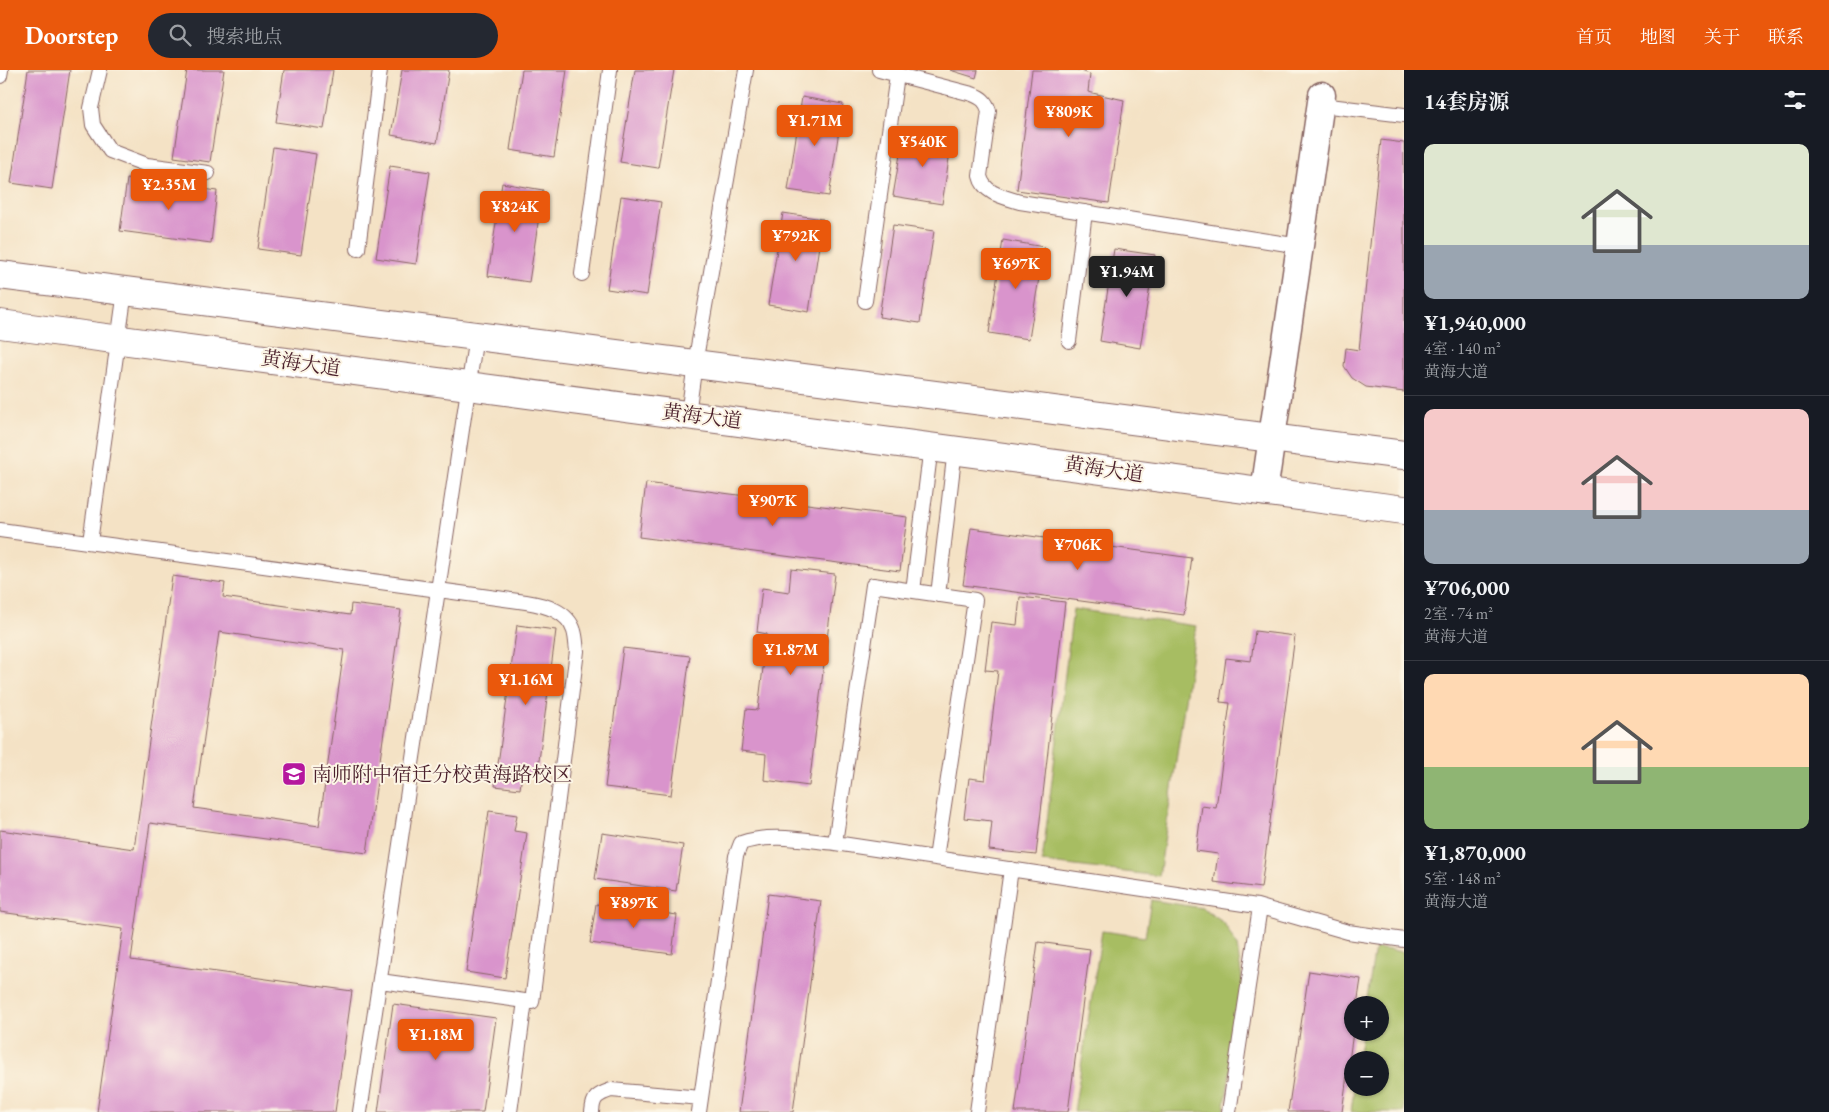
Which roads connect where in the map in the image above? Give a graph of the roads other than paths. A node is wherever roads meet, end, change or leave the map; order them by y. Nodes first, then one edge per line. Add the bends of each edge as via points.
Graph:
1 (1, 70) edge
2 (100, 70) edge
3 (380, 70) edge
4 (610, 70) edge
5 (746, 70) edge
6 (879, 70) edge
7 (897, 75) junction
8 (0, 76) edge
9 (1321, 100) joint
10 (1404, 115) edge
11 (208, 173) dead end
12 (1085, 212) junction
13 (1300, 246) junction
14 (358, 249) dead end
15 (582, 274) dead end
16 (0, 275) edge
17 (125, 291) junction
18 (865, 301) dead end
19 (0, 324) edge
20 (476, 336) junction
21 (118, 339) junction
22 (1069, 341) dead end
23 (695, 364) junction
24 (469, 385) junction
25 (688, 414) junction
26 (1272, 438) junction
27 (943, 448) junction
28 (1404, 455) edge
29 (1264, 492) junction
30 (1404, 510) edge
31 (0, 530) edge
32 (90, 542) junction
33 (438, 590) junction
34 (913, 591) junction
35 (938, 595) junction
36 (835, 843) junction
37 (936, 858) junction
38 (1011, 869) junction
39 (1260, 906) junction
40 (1404, 940) edge
41 (380, 981) junction
42 (525, 1001) junction
43 (700, 1105) edge
44 (360, 1112) edge
45 (510, 1112) edge
46 (592, 1112) edge
47 (977, 1112) edge
48 (1228, 1112) edge

1 - 8 lane
2 - 11 lane via 91,108 93,125 110,152 147,165
3 - 14 lane
4 - 15 lane
5 - 23 lane
6 - 7 lane
7 - 12 lane via 972,94 987,103 989,112 980,176 986,189 1020,202
7 - 18 lane
9 - 10 lane
9 - 13 street
12 - 13 lane
12 - 22 lane
13 - 26 street
16 - 17 street
17 - 20 street
17 - 21 lane
19 - 21 street, 黄海大道
20 - 23 street
20 - 24 lane
21 - 24 street, 黄海大道
21 - 32 lane
23 - 25 lane
23 - 26 street
24 - 25 street, 黄海大道
24 - 33 lane
25 - 27 street, 黄海大道
26 - 28 street
26 - 29 street
27 - 29 street, 黄海大道
27 - 34 lane
27 - 35 lane
29 - 30 street, 黄海大道
31 - 32 lane
32 - 33 lane
33 - 41 lane
33 - 42 lane via 541,604 567,618 574,631 577,651 532,1002
34 - 35 lane
34 - 36 lane via 873,585
35 - 37 lane via 975,600
36 - 37 lane
36 - 43 lane via 768,837 741,843 734,865
37 - 38 lane
38 - 39 lane
38 - 47 lane
39 - 40 lane via 1348,932
39 - 48 lane
41 - 42 lane
41 - 44 lane
42 - 45 lane
43 - 46 lane via 611,1090 599,1094

